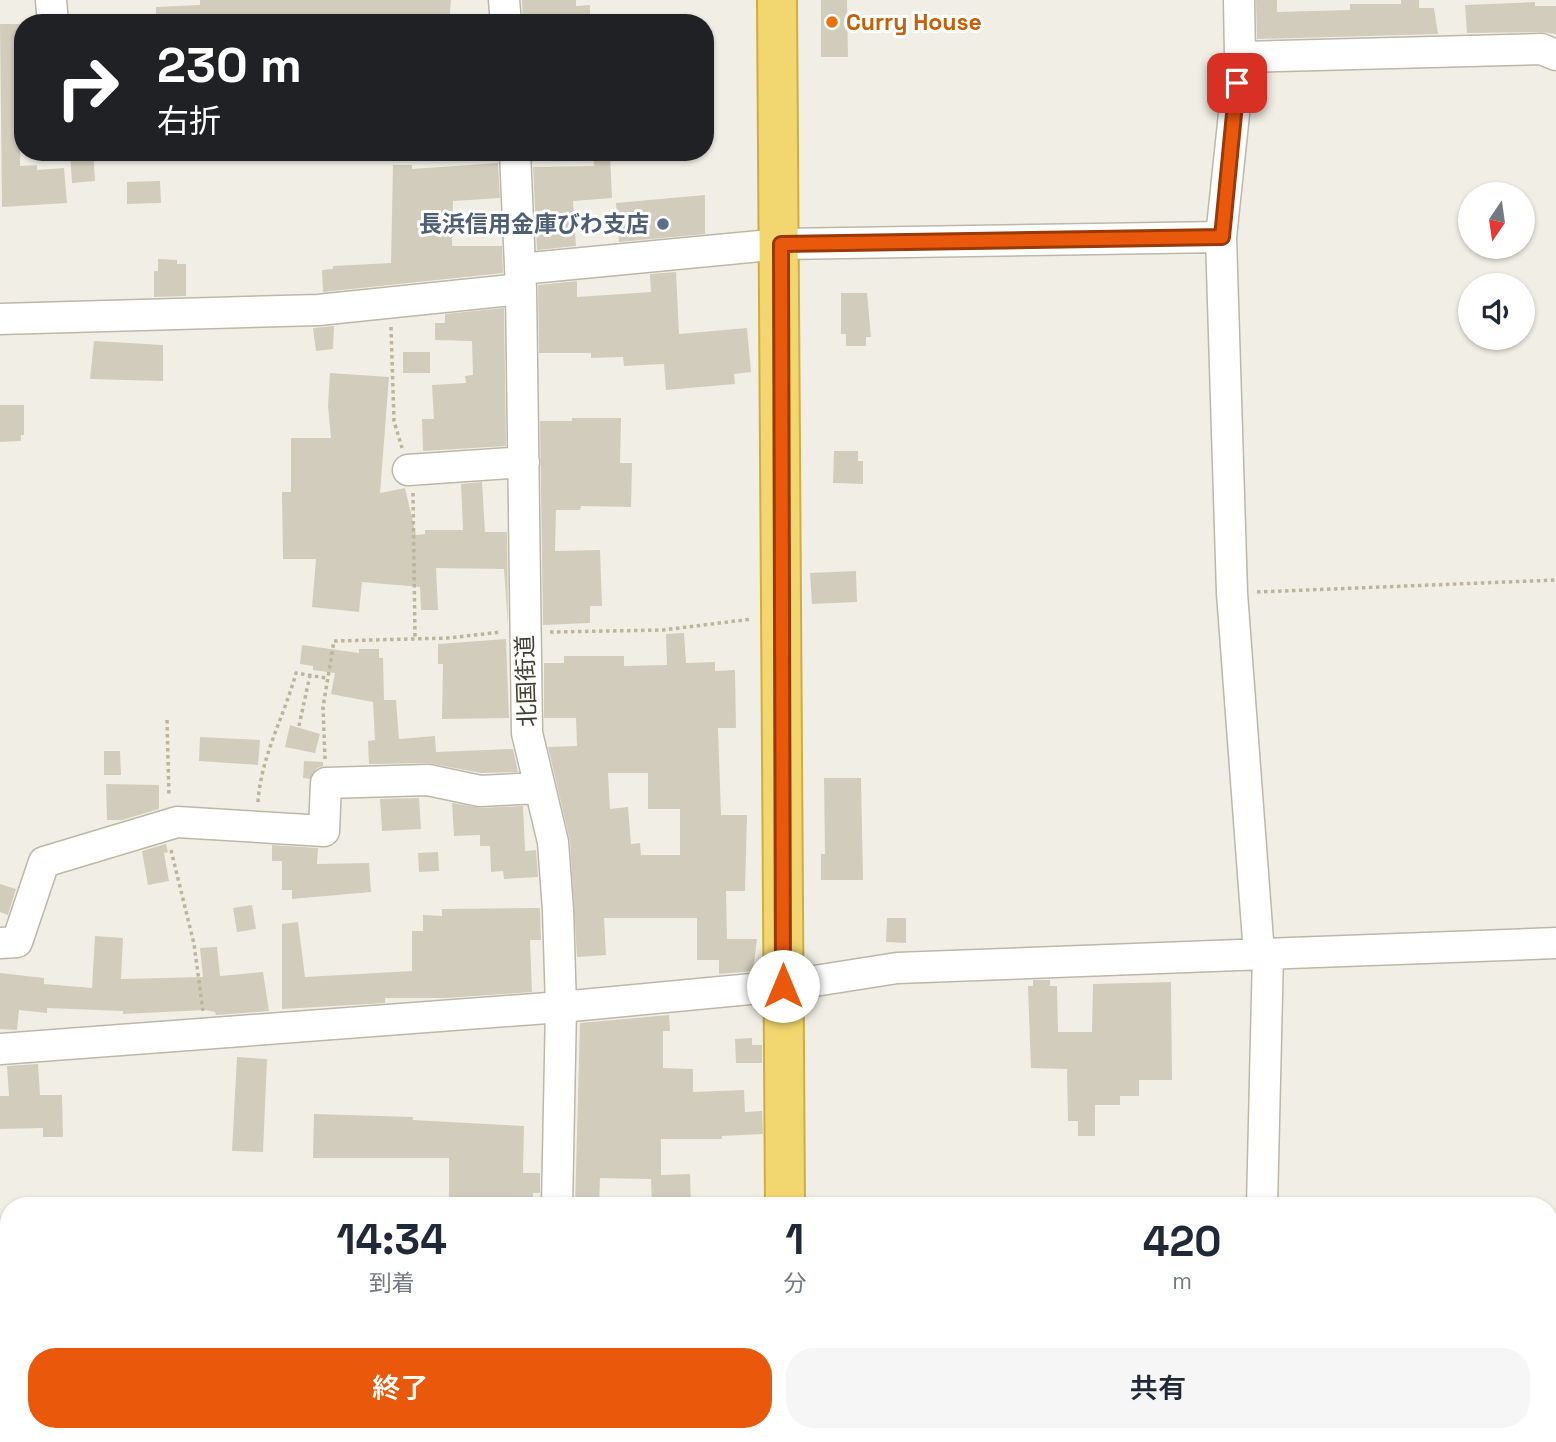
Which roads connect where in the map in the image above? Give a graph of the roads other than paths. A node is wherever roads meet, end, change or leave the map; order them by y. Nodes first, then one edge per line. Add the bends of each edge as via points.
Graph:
1 (777, 0) edge
2 (1239, 0) edge
3 (1556, 55) edge
4 (1240, 57) junction
5 (515, 161) edge
6 (1222, 237) junction
7 (781, 244) junction
8 (521, 279) junction
9 (0, 319) edge
10 (524, 463) junction
11 (408, 470) road end
12 (539, 788) junction
13 (0, 943) edge
14 (1556, 943) edge
15 (1264, 954) junction
16 (783, 986) junction
17 (561, 1007) junction
18 (0, 1049) edge
19 (557, 1197) edge
20 (785, 1197) edge
21 (1262, 1197) edge

1 - 7 highway
2 - 4 street
3 - 4 street via 1541,49
4 - 6 street
5 - 8 street, 北国街道
6 - 7 street
6 - 15 street via 1232,593
7 - 8 street
7 - 16 highway
8 - 9 street via 391,303 166,317
8 - 10 street, 北国街道
10 - 11 street
10 - 12 street, 北国街道 via 527,733
12 - 13 street via 480,791 428,780 326,783 324,831 169,824 44,862 17,942
12 - 17 street, 北国街道 via 553,842
14 - 15 street
15 - 16 street via 897,968
15 - 21 street
16 - 17 street
16 - 20 highway
17 - 18 street
17 - 19 street, 北国街道

